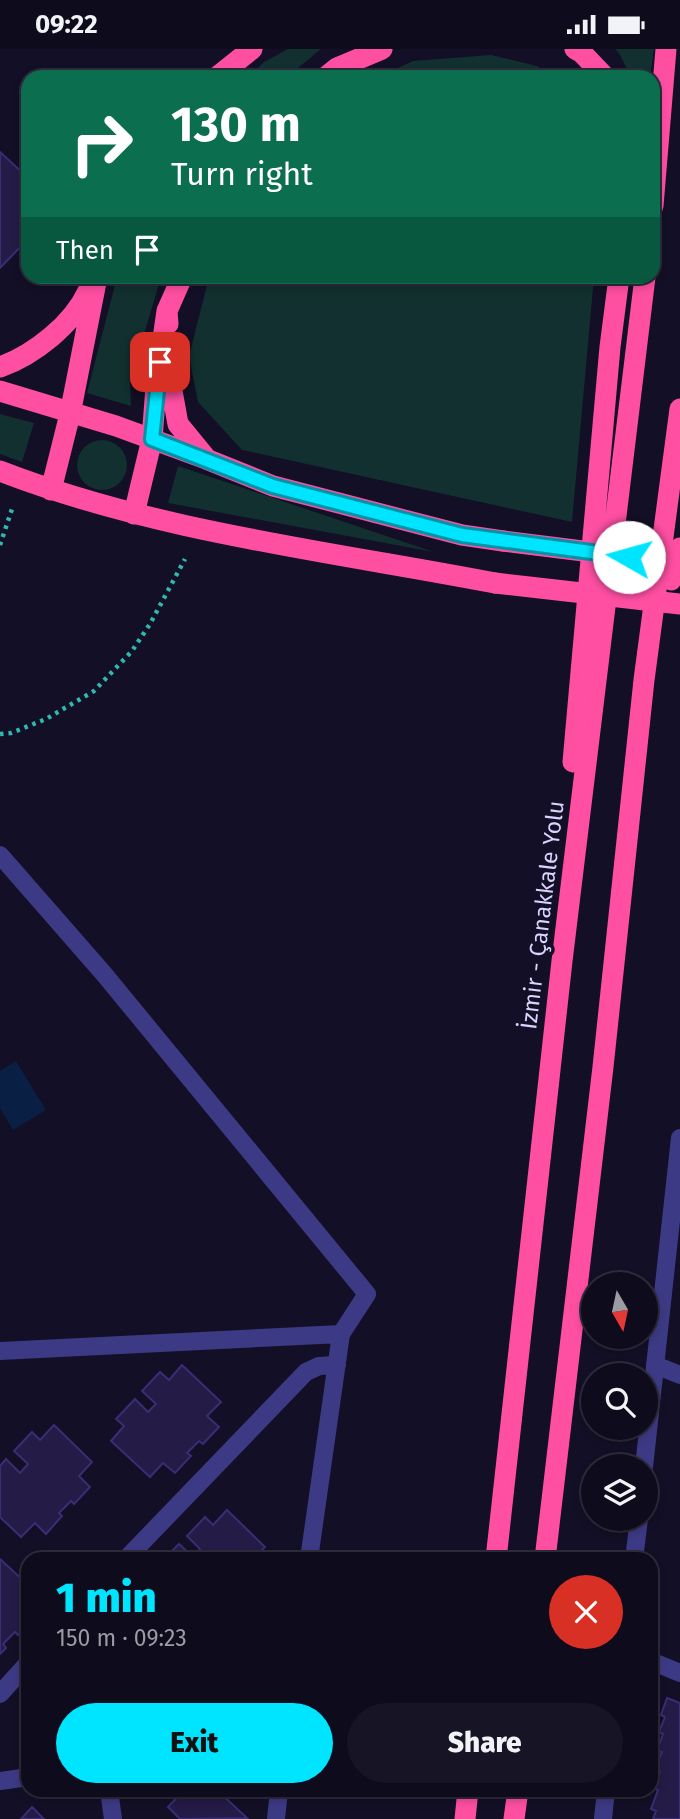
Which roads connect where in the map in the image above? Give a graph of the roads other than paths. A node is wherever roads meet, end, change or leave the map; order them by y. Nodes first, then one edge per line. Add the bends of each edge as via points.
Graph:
1 (252, 49) edge
2 (382, 49) edge
3 (575, 49) edge
4 (666, 49) edge
5 (226, 70) edge
6 (335, 70) edge
7 (598, 70) edge
8 (660, 122) edge
9 (92, 284) edge
10 (95, 284) edge
11 (179, 284) edge
12 (618, 284) edge
13 (644, 284) edge
14 (167, 311) junction
15 (0, 367) edge
16 (0, 391) edge
17 (680, 409) edge
18 (70, 414) junction
19 (152, 439) junction
20 (206, 459) junction
21 (0, 471) edge
22 (51, 490) junction
23 (134, 514) junction
24 (680, 548) edge
25 (680, 563) edge
26 (680, 604) edge
27 (644, 680) junction
28 (0, 855) edge
29 (562, 961) junction
30 (680, 1137) edge
31 (674, 1254) edge
32 (341, 1334) junction
33 (0, 1351) edge
34 (655, 1363) edge
35 (337, 1365) junction
36 (658, 1365) edge
37 (680, 1375) edge
38 (638, 1531) edge
39 (133, 1552) edge
40 (310, 1552) edge
41 (497, 1552) edge
42 (546, 1552) edge
43 (635, 1552) edge
44 (658, 1664) edge
45 (21, 1670) edge
46 (680, 1674) edge
47 (0, 1693) edge
48 (21, 1778) edge
49 (0, 1781) edge
50 (110, 1797) edge
51 (278, 1797) edge
52 (467, 1797) edge
53 (516, 1797) edge
54 (605, 1797) edge
55 (113, 1819) edge
56 (276, 1819) edge
57 (465, 1819) edge
58 (514, 1819) edge
59 (603, 1819) edge

1 - 5 highway
2 - 6 highway
3 - 7 highway
4 - 8 highway
9 - 15 highway via 80,307 35,351
10 - 18 highway
11 - 14 highway
12 - 29 highway via 573,763
13 - 29 highway, İzmir - Çanakkale Yolu
14 - 19 highway
14 - 20 highway via 178,424
16 - 18 highway
17 - 27 highway
18 - 19 highway
18 - 22 highway
19 - 20 highway
19 - 23 highway
20 - 25 highway, bridge via 273,486 462,535
21 - 22 highway
22 - 23 highway
23 - 26 highway, bridge via 495,583
24 - 27 highway
27 - 42 highway
28 - 32 street via 367,1294
29 - 41 highway, İzmir - Çanakkale Yolu
30 - 31 street
31 - 34 street
32 - 33 street
32 - 35 street
35 - 39 street via 319,1366 306,1373
35 - 40 street
36 - 37 street
38 - 43 street
44 - 46 street
45 - 47 street
48 - 49 street
50 - 55 street
51 - 56 street
52 - 57 highway
53 - 58 highway
54 - 59 street

